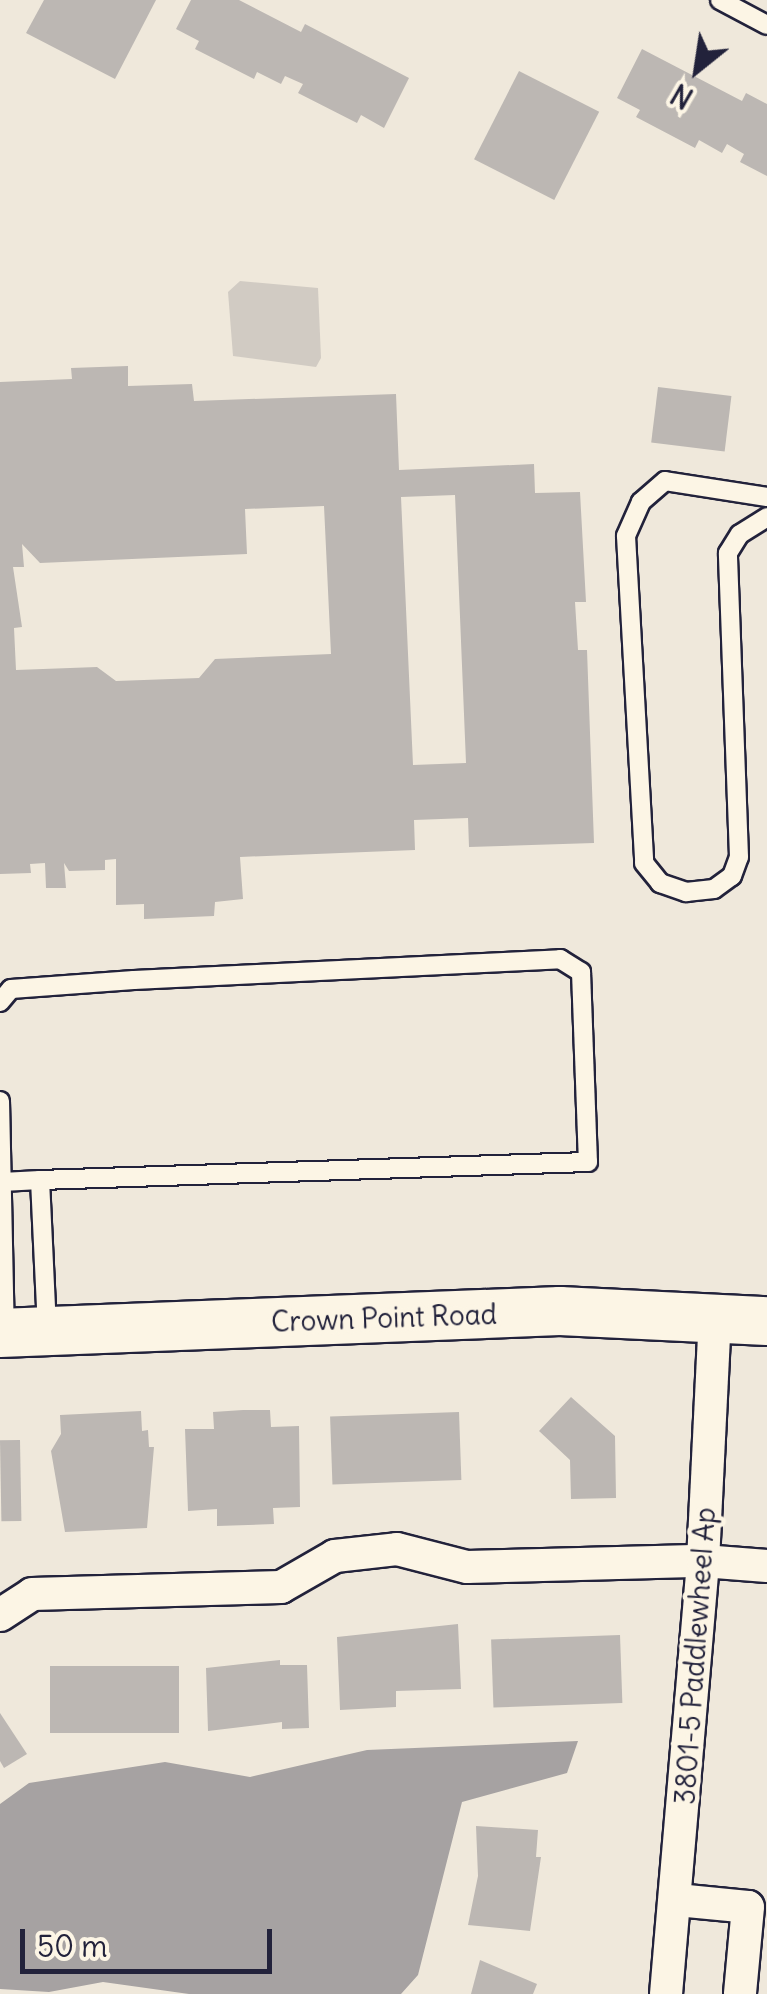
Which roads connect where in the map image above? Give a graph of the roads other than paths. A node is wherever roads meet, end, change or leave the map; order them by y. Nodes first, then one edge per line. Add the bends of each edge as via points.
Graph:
1 (720, 0) edge
2 (767, 24) edge
3 (767, 496) edge
4 (767, 516) edge
5 (0, 1002) edge
6 (0, 1101) edge
7 (40, 1180) junction
8 (2, 1182) edge
9 (715, 1317) junction
10 (767, 1321) edge
11 (18, 1332) edge
12 (703, 1561) junction
13 (767, 1566) edge
14 (0, 1615) edge
15 (677, 1900) junction
16 (666, 1994) edge
17 (740, 1994) edge

1 - 2 lane
3 - 4 lane via 665,481 641,502 626,536 644,863 660,883 686,892 714,889 732,876 739,856 728,553 740,534
5 - 7 lane via 11,990 134,980 560,960 581,972 588,1162
6 - 8 lane
7 - 8 lane
7 - 11 lane
8 - 11 lane
9 - 10 street, Crown Point Road
9 - 11 street, Crown Point Road via 560,1311
9 - 12 street, 3801-5 Paddlewheel Ap
12 - 13 street
12 - 14 street via 467,1567 397,1548 335,1556 281,1587 32,1594
12 - 15 street, 3801-5 Paddlewheel Ap
15 - 16 street, 3801-5 Paddlewheel Ap
15 - 17 street via 748,1907

